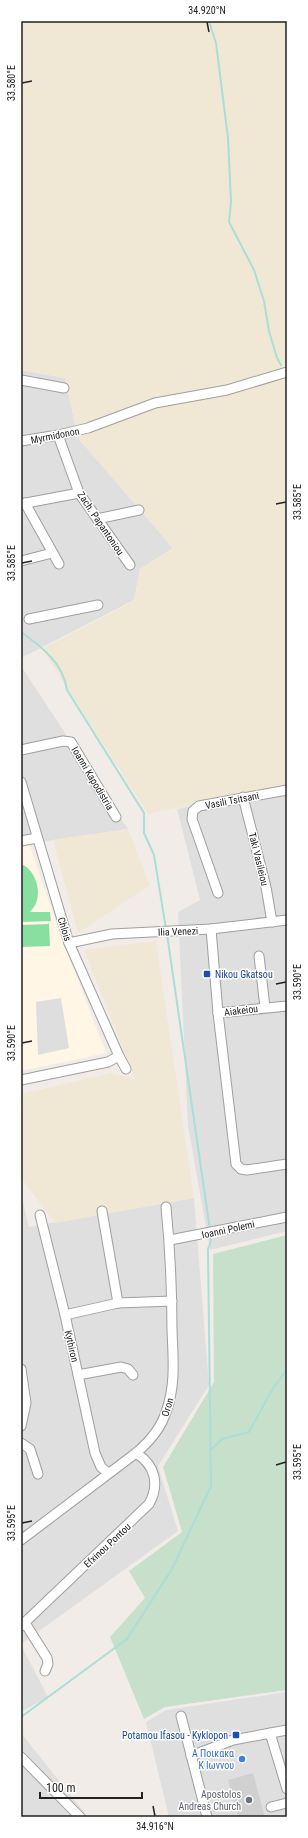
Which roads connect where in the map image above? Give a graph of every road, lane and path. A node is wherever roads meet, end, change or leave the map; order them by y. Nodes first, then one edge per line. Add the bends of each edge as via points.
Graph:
1 (287, 372) edge
2 (21, 380) edge
3 (64, 388) dead end
4 (58, 435) junction
5 (21, 441) edge
6 (80, 493) junction
7 (23, 504) edge
8 (139, 510) dead end
9 (97, 518) junction
10 (52, 552) junction
11 (21, 561) edge
12 (59, 564) dead end
13 (130, 565) dead end
14 (98, 605) dead end
15 (29, 619) dead end
16 (21, 750) edge
17 (21, 782) edge
18 (287, 790) edge
19 (244, 797) junction
20 (116, 816) dead end
21 (37, 838) junction
22 (21, 841) edge
23 (218, 893) dead end
24 (287, 920) edge
25 (272, 922) junction
26 (211, 929) junction
27 (69, 943) junction
28 (259, 956) dead end
29 (287, 1006) edge
30 (265, 1007) junction
31 (218, 1014) junction
32 (119, 1056) junction
33 (126, 1069) dead end
34 (21, 1080) edge
35 (287, 1164) edge
36 (166, 1207) dead end
37 (102, 1211) dead end
38 (40, 1215) dead end
39 (287, 1217) edge
40 (170, 1240) junction
41 (172, 1301) junction
42 (118, 1303) junction
43 (65, 1315) junction
44 (21, 1369) edge
45 (78, 1375) junction
46 (133, 1375) dead end
47 (21, 1426) edge
48 (21, 1443) edge
49 (136, 1453) junction
50 (108, 1473) junction
51 (38, 1474) dead end
52 (22, 1537) edge
53 (23, 1625) edge
54 (45, 1671) dead end
55 (181, 1716) dead end
56 (287, 1730) edge
57 (270, 1733) junction
58 (21, 1756) edge
59 (191, 1756) junction
60 (287, 1789) edge
61 (287, 1803) edge
62 (271, 1807) dead end
63 (80, 1817) edge
64 (206, 1817) edge

1 - 4 street, Myrmidonon via 227,390 155,403 88,428
2 - 3 street
4 - 5 street, Myrmidonon
4 - 6 street, Zach. Papantoniou
6 - 7 street
6 - 9 street, Zach. Papantoniou
7 - 10 street
8 - 9 street
9 - 13 street, Zach. Papantoniou
10 - 11 street
10 - 12 street
14 - 15 street
16 - 20 street, Ioanni Kapodistria via 63,741 71,742
17 - 21 street, Chlois
18 - 19 street, Vasili Tsitsani
19 - 23 street, Vasili Tsitsani via 199,806 192,813
19 - 25 street, Taki Vasileiou
21 - 22 street
21 - 27 street, Chlois
24 - 25 street, Ilia Venezi
25 - 26 street, Ilia Venezi
26 - 27 street, Ilia Venezi via 112,934
26 - 31 street
27 - 32 street, Chlois
28 - 30 street, Aiakeiou
29 - 30 street, Aiakeiou
30 - 31 street, Aiakeiou
31 - 35 street via 236,1164 247,1170
32 - 33 street, Chlois
32 - 34 street via 108,1062
36 - 40 street, Oron
37 - 42 street
38 - 43 street, Kythiron
39 - 40 street, Ioanni Polemi
40 - 41 street, Oron
41 - 42 street
41 - 49 street, Oron via 173,1380 169,1402 159,1427
42 - 43 street
43 - 45 street, Kythiron
44 - 47 street via 26,1403
45 - 46 street via 121,1367 128,1369
45 - 50 street, Kythiron via 95,1452 101,1467
48 - 51 street via 30,1449
49 - 50 street, Oron
49 - 53 street, Efxinou Pontou via 145,1459 154,1473 155,1489 149,1504
50 - 52 street, Oron
53 - 54 street via 47,1658
55 - 59 street
56 - 57 street
57 - 59 street via 233,1740
57 - 60 street
58 - 63 street
59 - 64 street
61 - 62 street

